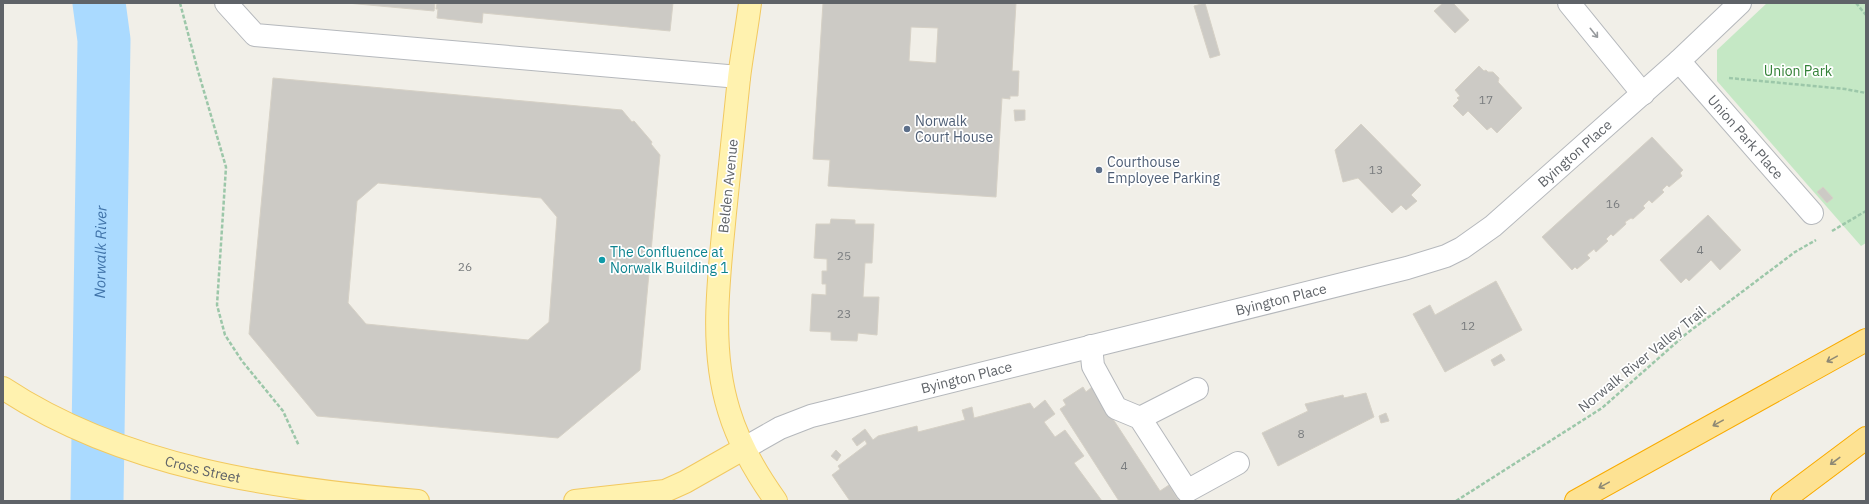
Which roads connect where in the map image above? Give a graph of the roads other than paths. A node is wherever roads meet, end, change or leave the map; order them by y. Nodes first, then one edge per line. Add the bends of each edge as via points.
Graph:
1 (226, 3) edge
2 (750, 3) edge
3 (1569, 3) edge
4 (1740, 3) edge
5 (1679, 61) junction
6 (739, 77) junction
7 (1642, 94) junction
8 (1812, 213) dead end
9 (1866, 340) edge
10 (1091, 346) junction
11 (1197, 389) dead end
12 (4, 392) edge
13 (1140, 418) junction
14 (1866, 438) edge
15 (743, 449) junction
16 (1238, 463) dead end
17 (303, 495) edge
18 (362, 499) edge
19 (418, 501) edge
20 (575, 501) edge
21 (776, 501) edge
22 (1576, 501) edge
23 (1782, 501) edge

1 - 6 street via 255,34
2 - 6 main road, Belden Avenue
3 -> 7 street
4 - 5 street, Byington Place
5 - 7 street, Byington Place
5 - 8 street, Union Park Place
6 - 15 main road, Belden Avenue via 720,262 717,324 723,388 730,417
7 - 10 street, Byington Place via 1493,226 1446,256 1399,270
9 -> 22 highway
10 - 13 street via 1093,366 1116,408
10 - 15 street, Byington Place via 811,416 780,428
11 - 13 street
12 - 17 main road, Cross Street via 88,434 123,447
13 - 16 street via 1187,491
14 -> 23 highway
15 - 20 main road via 665,491
15 - 21 main road, Belden Avenue
17 - 18 main road, Cross Street
18 - 19 main road, Cross Street

